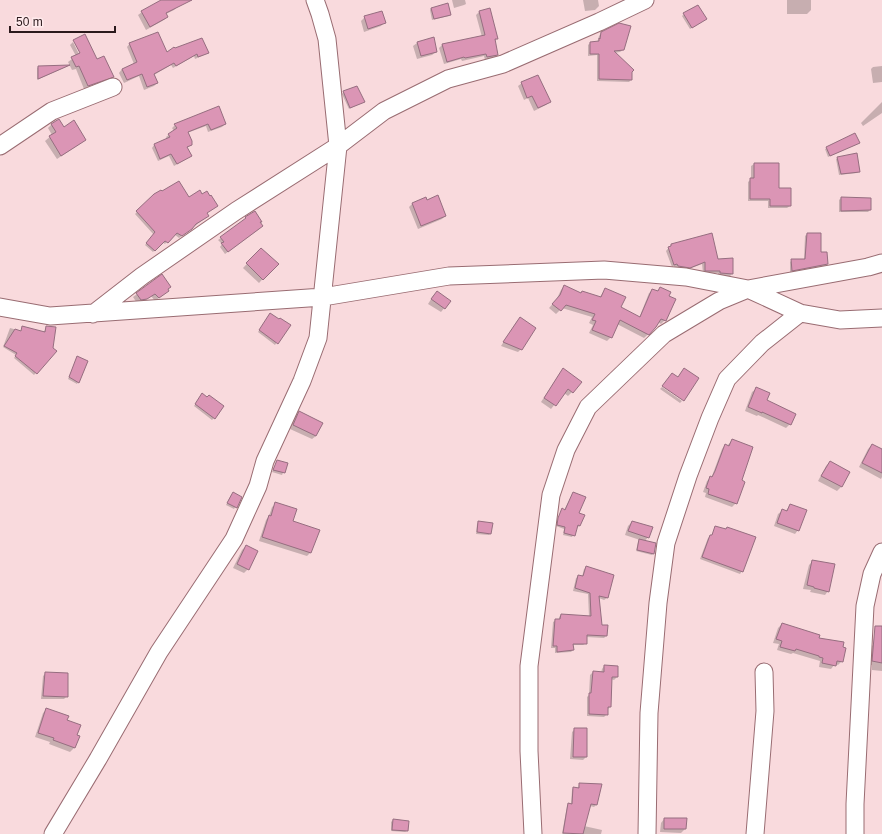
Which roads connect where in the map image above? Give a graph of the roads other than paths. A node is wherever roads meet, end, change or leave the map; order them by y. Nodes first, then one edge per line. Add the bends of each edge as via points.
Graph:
1 (315, 0) edge
2 (646, 0) edge
3 (113, 87) dead end
4 (0, 146) edge
5 (338, 146) junction
6 (882, 263) edge
7 (748, 289) junction
8 (323, 297) junction
9 (0, 307) edge
10 (800, 313) junction
11 (93, 314) junction
12 (882, 318) edge
13 (882, 552) edge
14 (764, 672) dead end
15 (53, 834) edge
16 (533, 834) edge
17 (647, 834) edge
18 (755, 834) edge
19 (855, 834) edge

1 - 5 street via 327,39
2 - 5 street via 503,64 448,79 384,111
3 - 4 street via 52,110
5 - 8 street
5 - 11 street via 230,215 142,276
6 - 7 street
7 - 8 street via 686,277 604,270 449,276
7 - 10 street
7 - 16 street via 719,301 664,334 588,407 566,450 551,495 529,666 529,751
8 - 11 street
8 - 15 street via 318,338 234,539 159,652
9 - 11 street via 50,316
10 - 12 street via 840,320
10 - 17 street via 762,343 728,379 688,476 666,543 649,713
13 - 19 street via 872,574 865,606
14 - 18 street via 765,711

